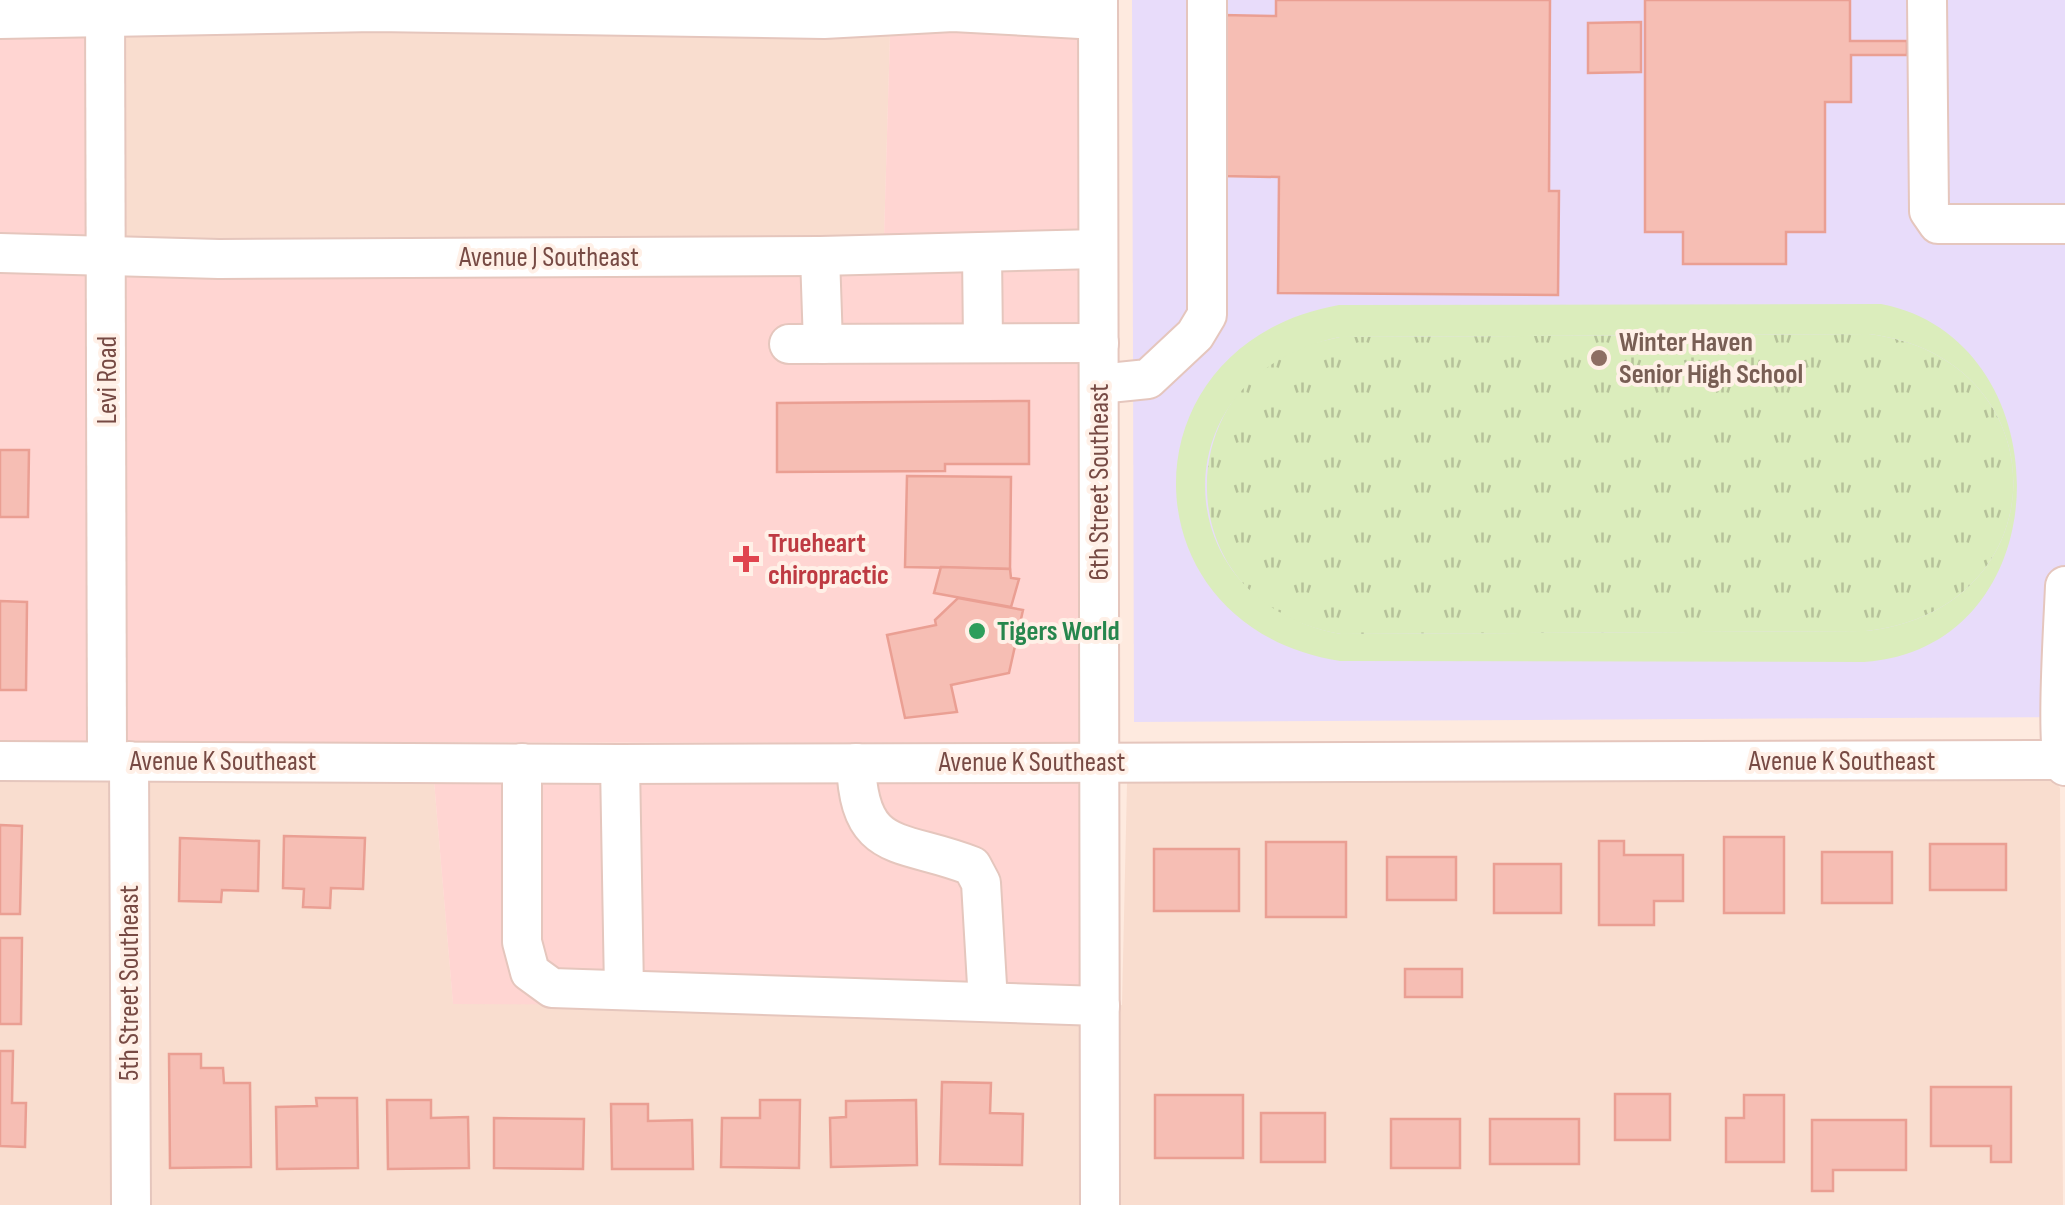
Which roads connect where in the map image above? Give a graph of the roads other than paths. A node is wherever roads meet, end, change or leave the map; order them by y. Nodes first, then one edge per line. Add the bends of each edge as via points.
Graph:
1 (1207, 0) edge
2 (1927, 0) edge
3 (105, 9) edge
4 (1098, 10) edge
5 (0, 19) edge
6 (2065, 224) edge
7 (1098, 249) junction
8 (0, 253) edge
9 (982, 253) junction
10 (108, 256) junction
11 (820, 256) junction
12 (983, 342) junction
13 (1099, 342) junction
14 (1099, 384) junction
15 (2065, 586) edge
16 (118, 760) junction
17 (0, 761) edge
18 (1099, 762) junction
19 (2064, 762) edge
20 (522, 763) junction
21 (856, 763) junction
22 (620, 764) junction
23 (624, 990) junction
24 (988, 1002) junction
25 (1100, 1006) junction
26 (131, 1205) edge
27 (1100, 1205) edge

1 - 14 street via 1207,316 1148,379
2 - 6 street via 1928,210 1938,224
3 - 4 street via 824,19
3 - 5 street
3 - 10 street, Levi Road
4 - 7 street, 6th Street Southeast
7 - 9 street, Avenue J Southeast
7 - 13 street, 6th Street Southeast
8 - 10 street, Avenue J Southeast
9 - 11 street, Avenue J Southeast
9 - 12 street
10 - 11 street, Avenue J Southeast
10 - 16 street, Levi Road
11 - 12 street via 806,344
12 - 13 street
13 - 14 street, 6th Street Southeast
14 - 18 street, 6th Street Southeast
15 - 19 street
16 - 17 street, Avenue K Southeast
16 - 20 street, Avenue K Southeast
16 - 26 street, 5th Street Southeast
18 - 19 street, Avenue K Southeast
18 - 21 street, Avenue K Southeast
18 - 25 street, 6th Street Southeast
20 - 22 street, Avenue K Southeast
20 - 23 street via 522,942 530,972 552,988
21 - 22 street, Avenue K Southeast
21 - 24 street via 860,804 875,831 972,866 981,883
22 - 23 street
23 - 24 street
24 - 25 street
25 - 27 street, 6th Street Southeast

